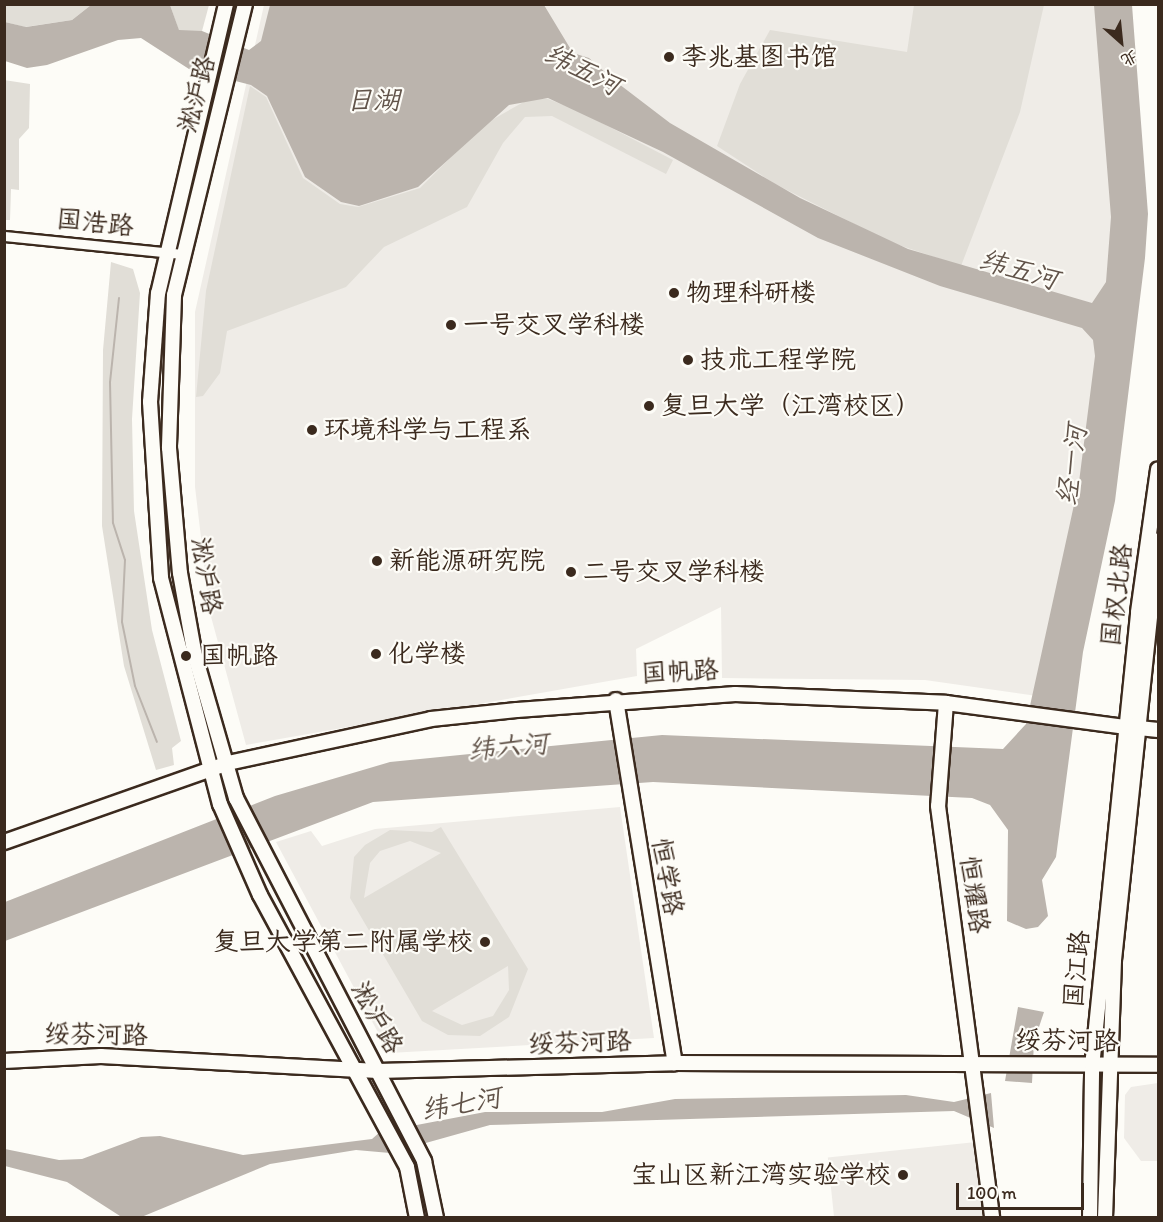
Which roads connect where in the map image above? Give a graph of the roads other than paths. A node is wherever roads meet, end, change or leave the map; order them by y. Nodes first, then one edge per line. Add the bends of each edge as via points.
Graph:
1 (226, 4) edge
2 (245, 4) edge
3 (4, 236) edge
4 (165, 252) junction
5 (180, 254) junction
6 (1158, 470) edge
7 (1158, 540) edge
8 (616, 700) junction
9 (946, 704) junction
10 (1133, 728) junction
11 (1158, 730) edge
12 (228, 763) junction
13 (212, 768) junction
14 (4, 842) edge
15 (4, 1061) edge
16 (675, 1063) junction
17 (972, 1064) junction
18 (1158, 1065) edge
19 (1092, 1067) junction
20 (1110, 1067) junction
21 (359, 1070) junction
22 (378, 1071) junction
23 (1092, 1141) junction
24 (1108, 1141) junction
25 (417, 1218) edge
26 (436, 1218) edge
27 (992, 1218) edge
28 (1090, 1218) edge
29 (1105, 1218) edge

1 - 4 main road, 淞沪路
2 - 5 main road, 淞沪路
3 - 4 street, 国浩路
4 - 5 street, 国浩路
4 - 13 main road, 淞沪路 via 151,367 155,534 169,620
5 - 12 main road, 淞沪路 via 169,367 174,531 195,656
6 - 10 main road, 国权北路
7 - 10 main road, 国权北路
8 - 9 main road, 国帆路 via 735,694
8 - 12 main road, 国帆路 via 431,719
8 - 16 main road, 恒学路 via 617,733
9 - 10 main road, 国帆路
9 - 17 main road, 恒耀路 via 938,806
10 - 11 main road, 国帆路
10 - 19 main road, 国江路
10 - 20 main road, 国江路 via 1114,960
12 - 13 main road, 国帆路
12 - 22 main road, 淞沪路 via 236,798 261,855
13 - 14 main road, 国帆路
13 - 21 main road, 淞沪路 via 220,804 245,863
15 - 21 main road, 绥芬河路 via 101,1056
16 - 17 main road, 绥芬河路
16 - 22 main road, 绥芬河路
17 - 19 main road, 绥芬河路
17 - 27 main road, 恒耀路 via 979,1092
18 - 20 main road, 绥芬河路
19 - 20 main road, 绥芬河路
19 - 23 main road, 国江路
20 - 24 main road, 国江路
21 - 22 main road, 绥芬河路
21 - 25 main road, 淞沪路 via 407,1167
22 - 26 main road, 淞沪路 via 424,1161
23 - 24 street
23 - 28 main road, 国江路
24 - 29 main road, 国江路

